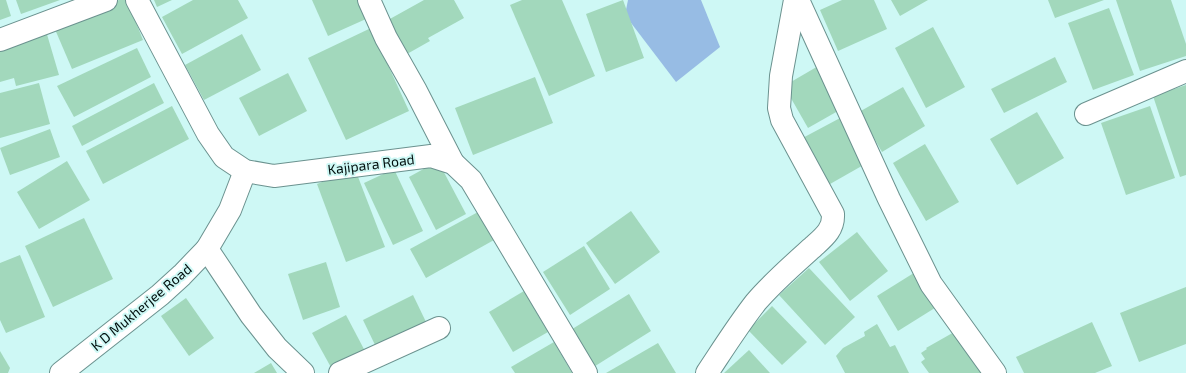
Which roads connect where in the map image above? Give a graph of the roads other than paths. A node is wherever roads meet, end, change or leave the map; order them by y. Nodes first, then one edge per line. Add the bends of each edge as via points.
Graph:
1 (106, 0) edge
2 (137, 0) edge
3 (369, 0) edge
4 (795, 0) edge
5 (798, 0) edge
6 (0, 40) edge
7 (1186, 71) edge
8 (1086, 114) dead end
9 (453, 162) junction
10 (245, 171) junction
11 (207, 249) junction
12 (439, 328) dead end
13 (61, 373) edge
14 (303, 373) edge
15 (340, 373) edge
16 (586, 373) edge
17 (706, 373) edge
18 (995, 373) edge

1 - 6 street
2 - 10 street, Kajipara Road via 208,134 224,157
3 - 9 street via 386,38
4 - 17 street via 781,76 779,108 782,120 832,214 833,221 831,228 821,240 756,302
5 - 18 street via 931,284
7 - 8 street
9 - 10 street, Kajipara Road via 431,156 274,176
9 - 16 street, Kajipara Road via 471,180
10 - 11 street, K D Mukherjee Road via 230,210
11 - 13 street, K D Mukherjee Road via 160,295
11 - 14 street via 255,320 277,348
12 - 15 street

